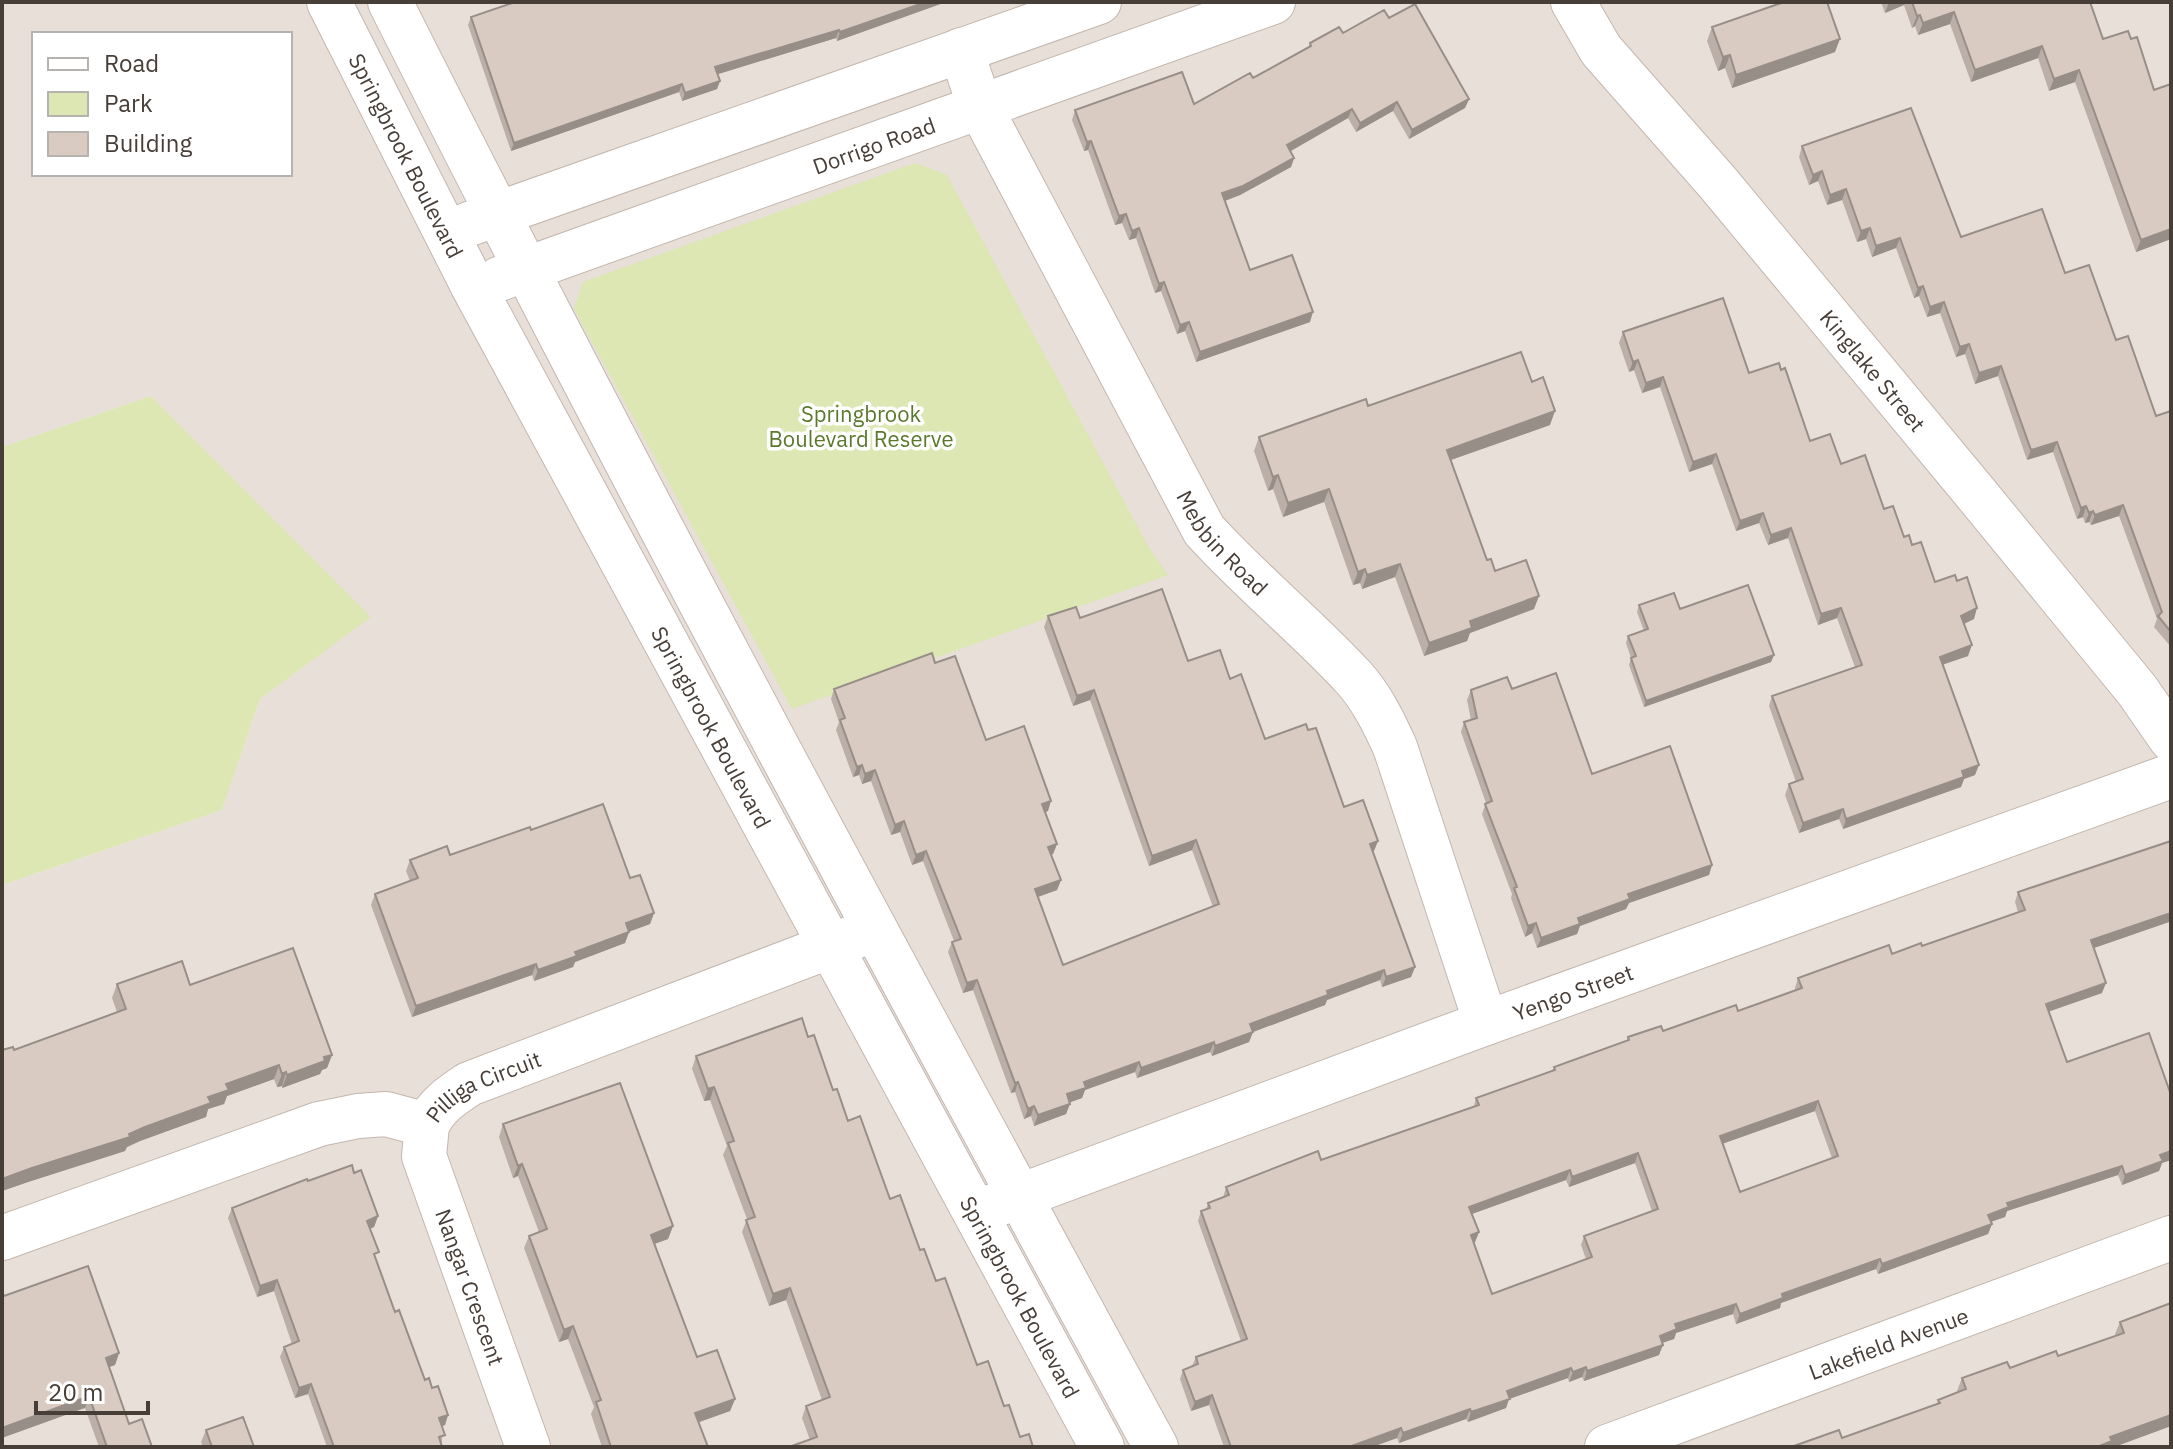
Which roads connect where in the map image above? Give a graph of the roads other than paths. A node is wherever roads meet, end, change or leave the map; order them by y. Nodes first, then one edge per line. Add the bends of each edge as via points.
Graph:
1 (329, 2) edge
2 (390, 2) edge
3 (1099, 2) edge
4 (1273, 2) edge
5 (1573, 2) edge
6 (961, 50) junction
7 (980, 107) junction
8 (497, 214) junction
9 (444, 232) junction
10 (526, 270) junction
11 (474, 288) junction
12 (2171, 739) edge
13 (2171, 776) edge
14 (874, 930) junction
15 (830, 946) junction
16 (1486, 1023) junction
17 (427, 1125) junction
18 (1019, 1196) junction
19 (974, 1213) junction
20 (2, 1238) edge
21 (2171, 1238) edge
22 (528, 1447) edge
23 (1102, 1447) edge
24 (1156, 1447) edge
25 (1607, 1447) edge

1 - 9 street, Springbrook Boulevard
2 - 8 street, Springbrook Boulevard
3 - 6 street
4 - 7 street, Dorrigo Road
5 - 12 street, Kinglake Street via 1601,50 1963,478
6 - 7 street, Mebbin Road
6 - 8 street
7 - 10 street, Dorrigo Road
7 - 16 street, Mebbin Road via 1204,530 1355,679 1377,710 1395,747
8 - 9 street
8 - 10 street, Springbrook Boulevard
9 - 11 street, Springbrook Boulevard
10 - 11 street, Dorrigo Road
10 - 14 street, Springbrook Boulevard
11 - 15 street, Springbrook Boulevard
13 - 16 street, Yengo Street
14 - 15 street, Pilliga Circuit
14 - 18 street, Springbrook Boulevard
15 - 17 street, Pilliga Circuit via 469,1084 434,1110
15 - 19 street, Springbrook Boulevard
16 - 18 street, Yengo Street
17 - 20 street, Pilliga Circuit via 386,1114 319,1124
17 - 22 street, Nangar Crescent via 424,1156
18 - 19 street, Yengo Street
18 - 24 street, Springbrook Boulevard
19 - 23 street, Springbrook Boulevard
21 - 25 street, Lakefield Avenue

